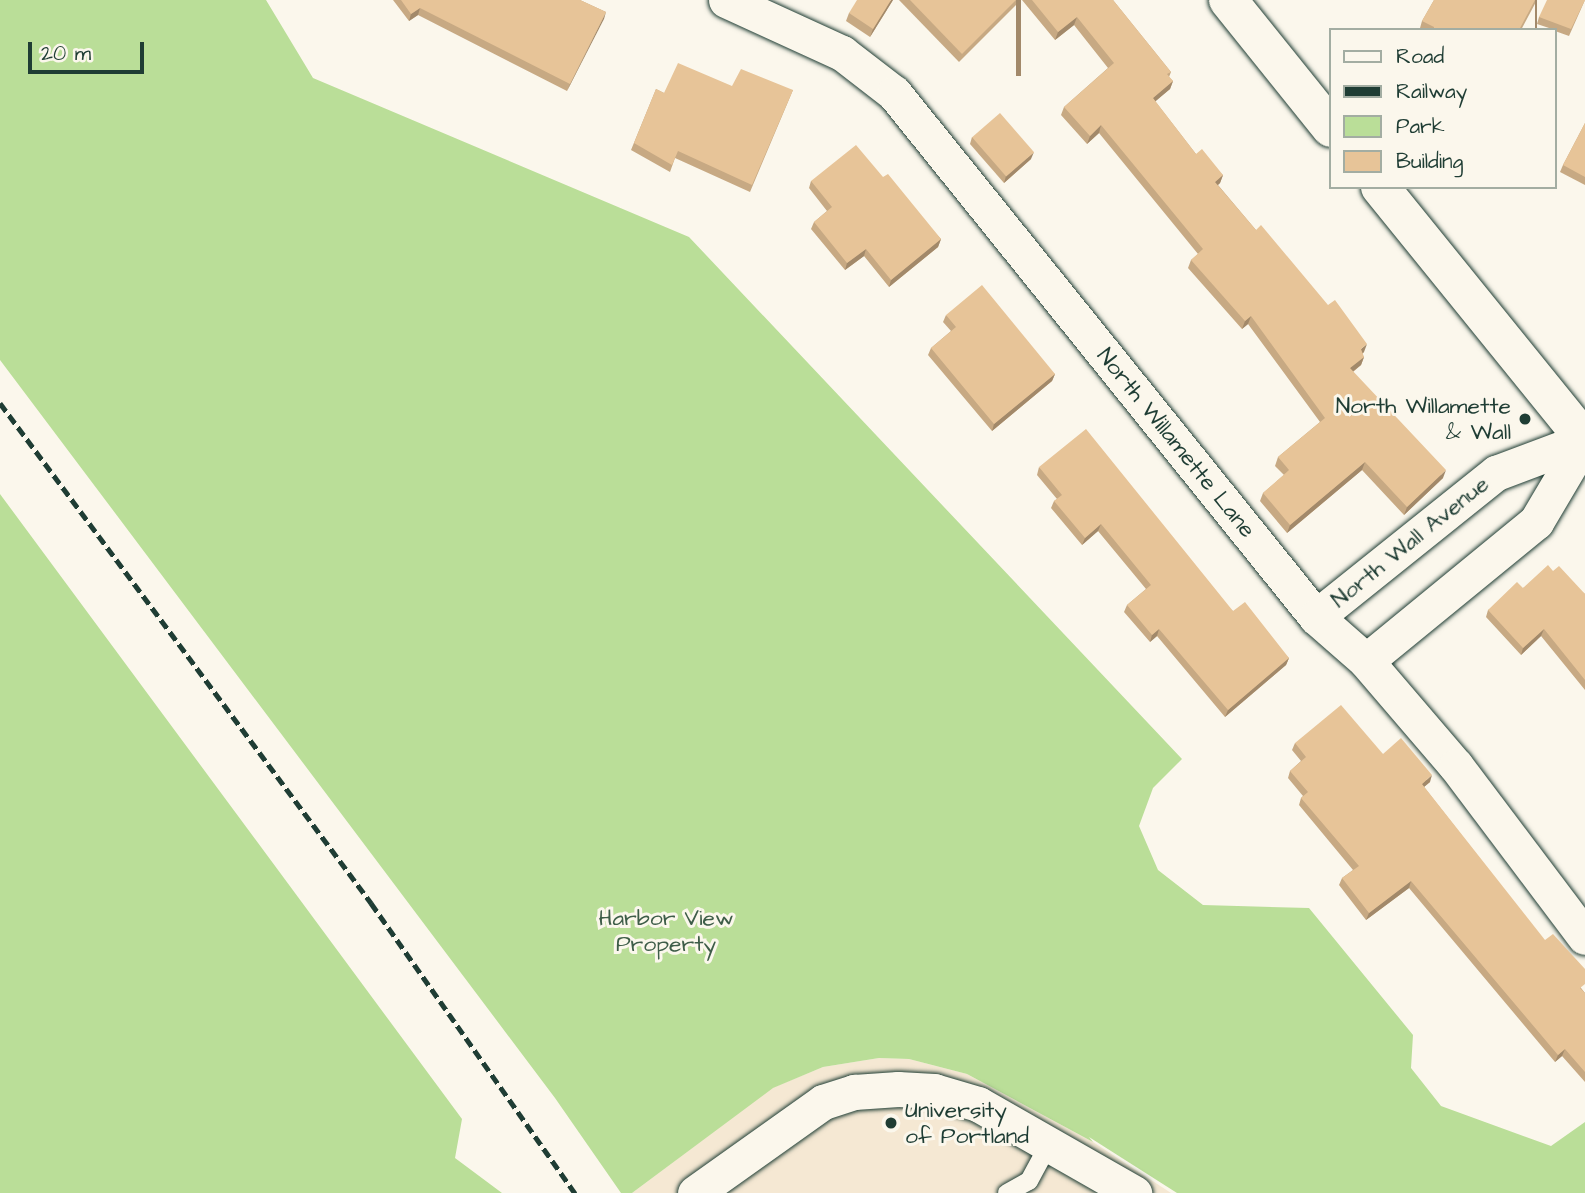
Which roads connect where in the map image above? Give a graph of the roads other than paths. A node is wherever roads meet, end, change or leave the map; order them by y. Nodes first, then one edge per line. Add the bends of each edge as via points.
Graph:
1 (726, 0) edge
2 (1228, 0) edge
3 (1330, 127) edge
4 (1382, 189) edge
5 (1585, 440) edge
6 (1316, 617) junction
7 (1366, 661) junction
8 (1585, 937) edge
9 (1049, 1144) junction
10 (695, 1193) edge
11 (1007, 1193) edge
12 (1134, 1193) edge

1 - 6 street, North Willamette Lane via 842,53 894,93
2 - 3 main road
4 - 5 main road
5 - 6 street, North Wall Avenue via 1496,473
5 - 7 street via 1536,522
6 - 7 street, North Willamette Lane
7 - 8 street, North Willamette Lane via 1456,766
9 - 10 street via 978,1104 934,1091 854,1092 823,1102
9 - 11 lane via 1029,1181
9 - 12 street

